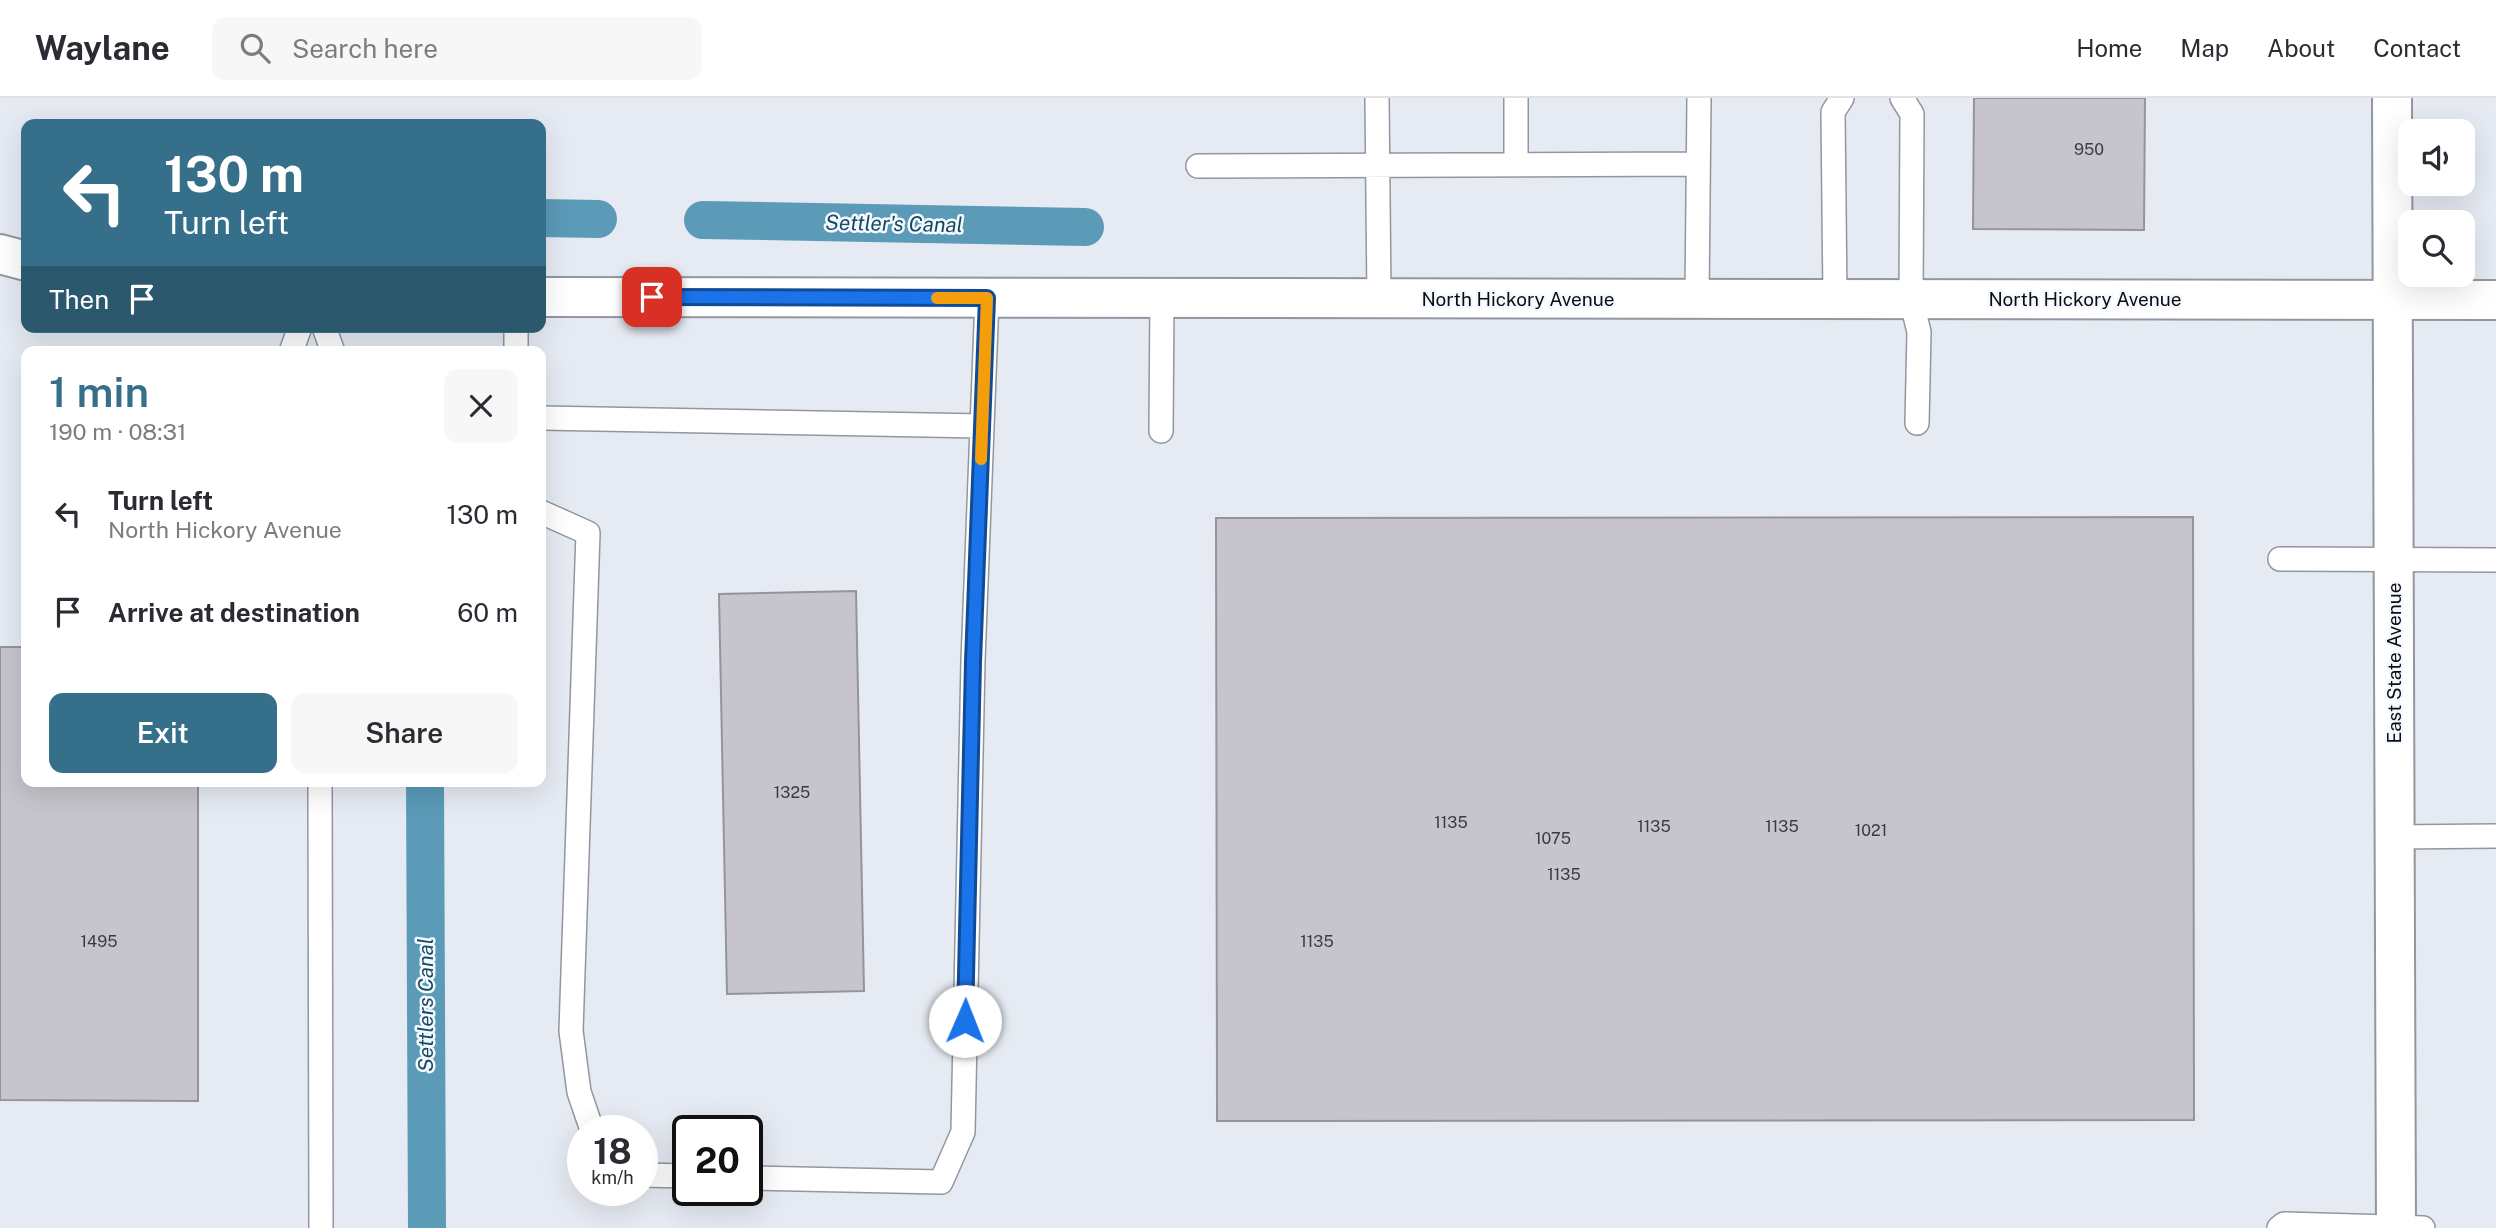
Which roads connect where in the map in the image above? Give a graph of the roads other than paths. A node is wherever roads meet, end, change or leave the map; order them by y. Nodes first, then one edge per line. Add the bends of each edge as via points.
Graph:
1 (1377, 98) edge
2 (1516, 98) edge
3 (1699, 98) edge
4 (1842, 98) edge
5 (1902, 98) edge
6 (2392, 98) edge
7 (1516, 164) junction
8 (1698, 164) junction
9 (1378, 165) junction
10 (1198, 166) dead end
11 (0, 254) edge
12 (21, 260) edge
13 (546, 297) edge
14 (987, 298) junction
15 (1162, 298) junction
16 (1379, 299) junction
17 (1697, 299) junction
18 (1835, 299) junction
19 (1911, 299) junction
20 (2393, 300) junction
21 (2496, 300) edge
22 (546, 418) edge
23 (1917, 423) dead end
24 (982, 426) junction
25 (1161, 431) dead end
26 (546, 514) edge
27 (2280, 559) dead end
28 (2496, 560) edge
29 (2394, 561) junction
30 (320, 787) edge
31 (2394, 836) junction
32 (2496, 836) edge
33 (587, 1115) edge
34 (763, 1178) edge
35 (321, 1228) edge
36 (2279, 1228) edge
37 (2396, 1228) edge
38 (2423, 1228) edge

1 - 9 lane
2 - 7 lane
3 - 8 lane
4 - 18 lane via 1833,112
5 - 19 lane via 1912,114
6 - 20 street, East State Avenue
7 - 8 lane
7 - 9 lane
8 - 17 lane
9 - 10 lane
9 - 16 lane
11 - 12 street
13 - 14 street, North Hickory Avenue
14 - 15 street, North Hickory Avenue
14 - 24 lane
15 - 16 street, North Hickory Avenue
15 - 25 lane
16 - 17 street, North Hickory Avenue
17 - 18 street, North Hickory Avenue
18 - 19 street, North Hickory Avenue
19 - 20 street, North Hickory Avenue
19 - 23 lane via 1919,332
20 - 21 street, North Hickory Avenue
20 - 29 street, East State Avenue
22 - 24 lane
24 - 34 lane via 963,1132 941,1182
26 - 33 lane via 588,533 571,1031
27 - 29 lane
28 - 29 lane
29 - 31 street, East State Avenue
30 - 35 lane
31 - 32 lane
31 - 37 street, East State Avenue
36 - 37 lane via 2284,1224
37 - 38 lane

